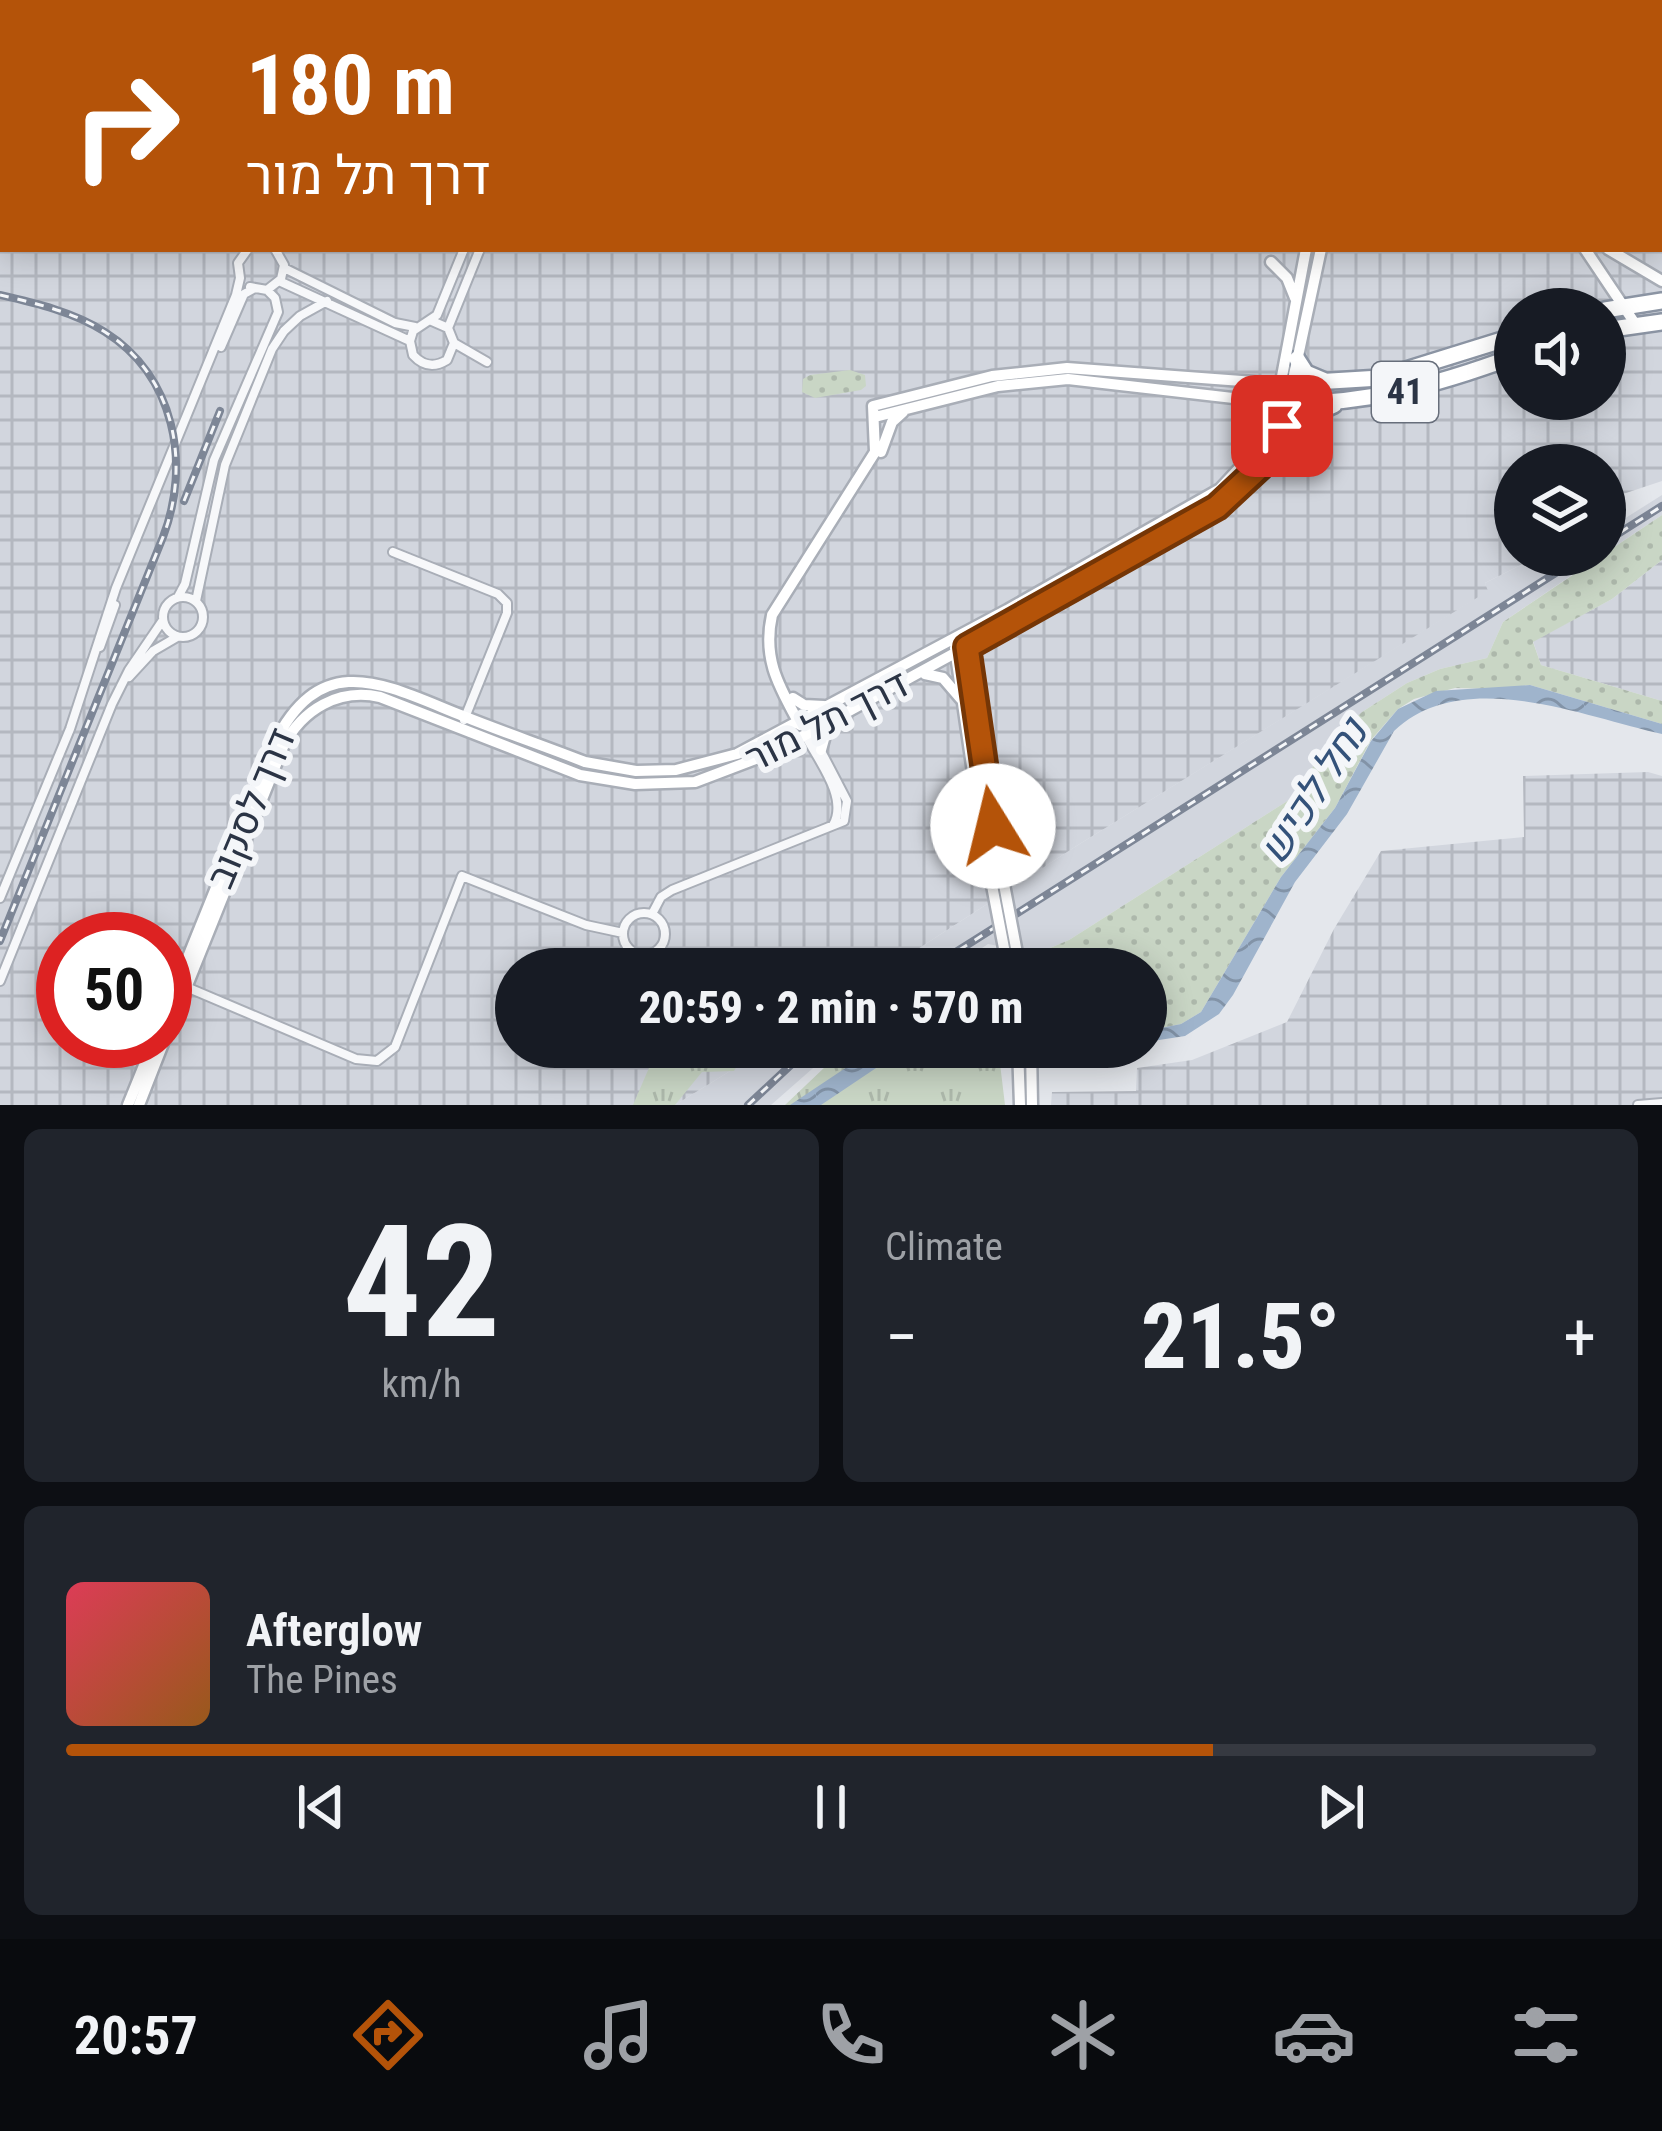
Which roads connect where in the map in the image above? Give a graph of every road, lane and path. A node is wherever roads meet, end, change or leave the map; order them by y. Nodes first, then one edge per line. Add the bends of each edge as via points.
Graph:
1 (246, 252) edge
2 (276, 252) edge
3 (463, 252) edge
4 (479, 252) edge
5 (1305, 252) edge
6 (1320, 252) edge
7 (1586, 252) edge
8 (1613, 252) edge
9 (1270, 262) dead end
10 (284, 268) junction
11 (240, 278) junction
12 (1662, 280) edge
13 (280, 281) junction
14 (1604, 288) edge
15 (253, 289) junction
16 (267, 290) junction
17 (1296, 301) junction
18 (327, 302) junction
19 (1662, 302) edge
20 (1626, 306) edge
21 (1626, 318) edge
22 (432, 321) junction
23 (1662, 322) edge
24 (1636, 325) junction
25 (417, 327) junction
26 (1626, 327) edge
27 (448, 328) junction
28 (410, 341) junction
29 (454, 343) junction
30 (1494, 343) edge
31 (1293, 355) junction
32 (488, 362) dead end
33 (1494, 363) edge
34 (1251, 382) junction
35 (1334, 382) junction
36 (1288, 384) junction
37 (1253, 401) junction
38 (1344, 402) junction
39 (1284, 403) junction
40 (905, 410) junction
41 (878, 411) junction
42 (1272, 435) junction
43 (885, 440) junction
44 (393, 552) dead end
45 (178, 597) junction
46 (196, 601) junction
47 (163, 620) junction
48 (178, 637) junction
49 (959, 646) junction
50 (916, 676) junction
51 (120, 687) junction
52 (333, 691) joint
53 (789, 699) junction
54 (962, 700) junction
55 (833, 705) junction
56 (829, 722) junction
57 (463, 723) junction
58 (805, 728) junction
59 (775, 735) junction
60 (788, 745) junction
61 (818, 751) junction
62 (987, 827) junction
63 (0, 898) edge
64 (0, 912) edge
65 (652, 914) junction
66 (623, 933) junction
67 (1005, 948) edge
68 (1015, 948) edge
69 (192, 961) edge
70 (0, 981) edge
71 (192, 990) edge
72 (143, 1068) edge
73 (154, 1068) edge
74 (1019, 1068) edge
75 (1031, 1068) edge
76 (1662, 1103) edge
77 (128, 1105) edge
78 (139, 1105) edge
79 (1020, 1105) edge
80 (1032, 1105) edge
81 (1637, 1105) edge

1 - 11 street
2 - 10 street
3 - 22 street
4 - 27 street
5 - 17 street
6 - 31 street
7 - 14 street
8 - 12 street
9 - 17 street
10 - 13 street
10 - 25 street
11 - 15 street
11 - 63 street
13 - 16 street
13 - 18 street
15 - 16 street
15 - 64 street via 244,294 121,590
16 - 45 street via 278,312 214,460
17 - 31 street
18 - 28 street
18 - 46 street via 301,316 272,349 226,465
19 - 20 highway
21 - 24 street
22 - 25 street
22 - 27 street
23 - 24 highway
24 - 26 highway
25 - 28 street
27 - 29 street
28 - 29 street via 413,355 429,365 447,359
29 - 32 street
30 - 35 highway, 41 via 1402,373
31 - 34 street
31 - 35 highway via 1315,380
31 - 36 street, דרך תל מור
33 - 38 highway, 41
34 - 36 street
34 - 41 street via 1027,370
35 - 36 highway, 41
36 - 39 street, דרך תל מור
37 - 39 street
37 - 40 street via 1068,379 998,386
37 - 42 street
38 - 39 highway, 41
38 - 42 highway
39 - 42 street, דרך תל מור
40 - 41 street
40 - 43 street
41 - 43 street
41 - 53 street via 875,452 772,615 769,660
42 - 49 street, דרך תל מור via 1247,482 1217,507
43 - 53 street via 782,608 777,664
44 - 57 street via 507,603
45 - 46 street
45 - 47 street
46 - 48 street via 201,626
47 - 48 street
47 - 51 street
48 - 51 street
49 - 50 street, דרך תל מור
49 - 54 street
49 - 55 street, דרך תל מור
49 - 62 street
50 - 54 street via 937,674
50 - 56 street, דרך תל מור
51 - 70 street
52 - 57 street, דרך תל מור via 355,680 384,684
52 - 69 street, דרך לסקוב via 309,696 288,717
53 - 55 street
53 - 58 street
53 - 59 street
54 - 62 street
55 - 58 street, דרך תל מור
56 - 58 street, דרך תל מור
56 - 61 street
57 - 59 street, דרך תל מור via 637,770 692,769
57 - 60 street, דרך תל מור via 580,775 635,784 695,782
58 - 59 street, דרך תל מור
58 - 60 street, דרך תל מור
58 - 61 street
60 - 61 street
61 - 65 street via 838,803 832,826 673,890
62 - 67 street, bridge
62 - 68 street, bridge
65 - 66 street via 632,916
65 - 66 street via 665,929 656,951 635,953
66 - 71 street via 463,876 395,1047 377,1060 356,1059
72 - 77 street
73 - 78 street, דרך לסקוב
74 - 79 street
75 - 80 street
76 - 81 street

